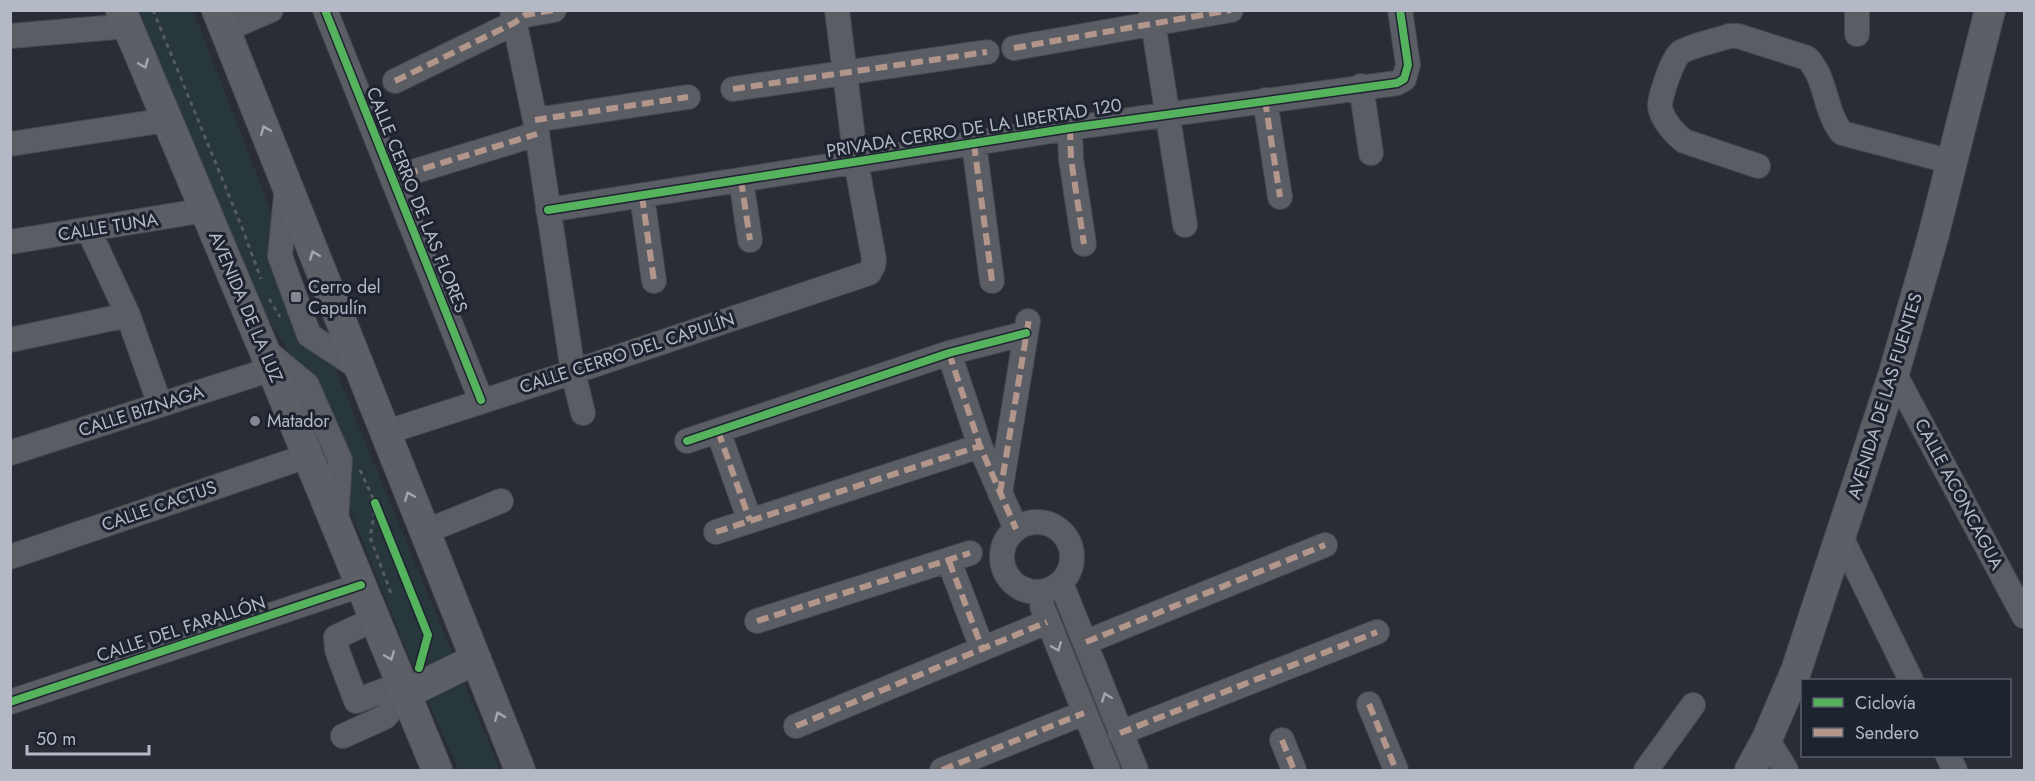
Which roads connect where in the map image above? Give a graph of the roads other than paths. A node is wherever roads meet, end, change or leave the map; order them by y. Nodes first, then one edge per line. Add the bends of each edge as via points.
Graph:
1 (271, 10) edge
2 (325, 10) edge
3 (554, 10) edge
4 (837, 10) edge
5 (1231, 10) edge
6 (1400, 10) edge
7 (1990, 10) edge
8 (513, 17) edge
9 (124, 18) edge
10 (1152, 18) edge
11 (221, 20) edge
12 (10, 36) edge
13 (1014, 48) dead end
14 (987, 52) dead end
15 (846, 71) junction
16 (395, 81) dead end
17 (1360, 86) junction
18 (733, 88) dead end
19 (688, 97) dead end
20 (1265, 100) junction
21 (1167, 114) junction
22 (167, 120) junction
23 (536, 127) junction
24 (1070, 128) junction
25 (10, 144) edge
26 (974, 144) junction
27 (1371, 153) dead end
28 (856, 162) junction
29 (1952, 162) junction
30 (1758, 166) dead end
31 (406, 174) dead end
32 (741, 180) junction
33 (642, 196) junction
34 (1280, 197) dead end
35 (206, 210) junction
36 (548, 210) junction
37 (1185, 225) dead end
38 (89, 231) junction
39 (750, 240) dead end
40 (10, 242) edge
41 (1084, 244) dead end
42 (654, 281) dead end
43 (992, 281) dead end
44 (128, 315) junction
45 (10, 340) edge
46 (949, 353) junction
47 (268, 358) junction
48 (573, 372) junction
49 (1894, 373) junction
50 (481, 400) junction
51 (159, 405) junction
52 (583, 413) dead end
53 (718, 431) junction
54 (384, 433) junction
55 (687, 441) dead end
56 (980, 446) junction
57 (10, 453) edge
58 (307, 456) junction
59 (1000, 493) junction
60 (501, 501) dead end
61 (750, 521) junction
62 (336, 524) junction
63 (1016, 529) junction
64 (423, 532) junction
65 (716, 532) dead end
66 (1841, 537) junction
67 (1325, 545) dead end
68 (10, 557) edge
69 (1061, 583) junction
70 (361, 585) junction
71 (1037, 592) junction
72 (2025, 616) edge
73 (375, 619) junction
74 (757, 621) dead end
75 (1047, 622) junction
76 (1377, 632) dead end
77 (1086, 642) junction
78 (982, 648) junction
79 (476, 659) junction
80 (1910, 679) edge
81 (403, 689) junction
82 (10, 702) edge
83 (1369, 704) dead end
84 (1693, 705) dead end
85 (1084, 713) junction
86 (796, 726) dead end
87 (1120, 734) junction
88 (343, 735) dead end
89 (1767, 739) junction
90 (1282, 740) dead end
91 (1948, 757) edge
92 (437, 771) edge
93 (520, 771) edge
94 (942, 771) edge
95 (1108, 771) edge
96 (1136, 771) edge
97 (1294, 771) edge
98 (1396, 771) edge
99 (1646, 771) edge
100 (1750, 771) edge
101 (1786, 771) edge
102 (1955, 771) edge

1 - 11 street
2 - 50 street, CALLE CERRO DE LAS FLORES
3 - 8 street
4 - 15 street
5 - 10 street
6 - 17 street, PRIVADA CERRO DE LA LIBERTAD 120 via 1407,65 1404,79
7 - 29 main road, AVENIDA DE LAS FUENTES
8 - 16 street
8 - 23 street
9 - 12 street
9 -> 22 main road, AVENIDA DE LA LUZ
10 - 13 street
10 - 21 street
54 -> 11 main road
14 - 15 street
15 - 18 street
15 - 28 street
17 - 20 street, PRIVADA CERRO DE LA LIBERTAD 120
17 - 27 street
19 - 23 street
20 - 21 street, PRIVADA CERRO DE LA LIBERTAD 120
20 - 34 street
21 - 24 street, PRIVADA CERRO DE LA LIBERTAD 120
21 - 37 street
22 - 25 street
22 - 35 main road, AVENIDA DE LA LUZ
23 - 31 street
23 - 36 street
24 - 26 street, PRIVADA CERRO DE LA LIBERTAD 120
24 - 41 street
26 - 28 street, PRIVADA CERRO DE LA LIBERTAD 120
26 - 43 street
28 - 32 street, PRIVADA CERRO DE LA LIBERTAD 120
28 - 48 street, CALLE CERRO DEL CAPULÍN via 874,259 869,273
29 - 30 street via 1842,133 1835,124 1815,66 1807,58 1738,36 1680,52 1674,58 1660,105 1662,114 1684,141
29 - 49 main road, AVENIDA DE LAS FUENTES
32 - 33 street, PRIVADA CERRO DE LA LIBERTAD 120
32 - 39 street
33 - 36 street, PRIVADA CERRO DE LA LIBERTAD 120
33 - 42 street
35 - 38 street, CALLE TUNA
35 - 47 main road, AVENIDA DE LA LUZ
36 - 48 street
38 - 40 street, CALLE TUNA
38 - 44 street
44 - 45 street
44 - 51 street
46 - 53 street
46 - 56 street
46 - 59 street via 1028,326
47 - 51 street, CALLE BIZNAGA
47 - 58 main road, AVENIDA DE LA LUZ
47 - 62 street via 307,385 340,460
48 - 50 street, CALLE CERRO DEL CAPULÍN
48 - 52 street
49 - 66 main road, AVENIDA DE LAS FUENTES
49 - 72 street, CALLE ACONCAGUA
50 - 54 street, CALLE CERRO DEL CAPULÍN
51 - 57 street, CALLE BIZNAGA
53 - 55 street
53 - 61 street
64 -> 54 main road
56 - 59 street
56 - 61 street
58 - 62 main road, AVENIDA DE LA LUZ
58 - 68 street, CALLE CACTUS
59 - 63 street
60 - 64 street
61 - 65 street
62 - 70 main road, AVENIDA DE LA LUZ
63 - 69 street via 1038,521 1064,534 1072,560
63 - 71 street via 1004,543 1004,571 1012,583
64 - 79 main road
66 - 80 street
66 - 89 main road, AVENIDA DE LAS FUENTES via 1796,671
67 - 77 street
69 - 71 street
69 - 77 street
70 - 73 main road, AVENIDA DE LA LUZ
70 - 82 street, CALLE DEL FARALLÓN
71 - 75 street
73 -> 81 main road, AVENIDA DE LA LUZ
73 - 81 street via 336,637 356,701
74 - 78 street via 959,556
75 - 78 street
75 -> 85 street
76 - 87 street
87 -> 77 street
78 - 86 street
79 - 81 main road
93 -> 79 main road
81 - 88 street via 386,717
81 - 92 main road, AVENIDA DE LA LUZ
83 - 98 street
84 - 99 street
85 - 94 street
85 - 95 street
87 - 96 street
89 - 100 main road, AVENIDA DE LAS FUENTES
89 - 101 street
90 - 97 street
91 - 102 street

